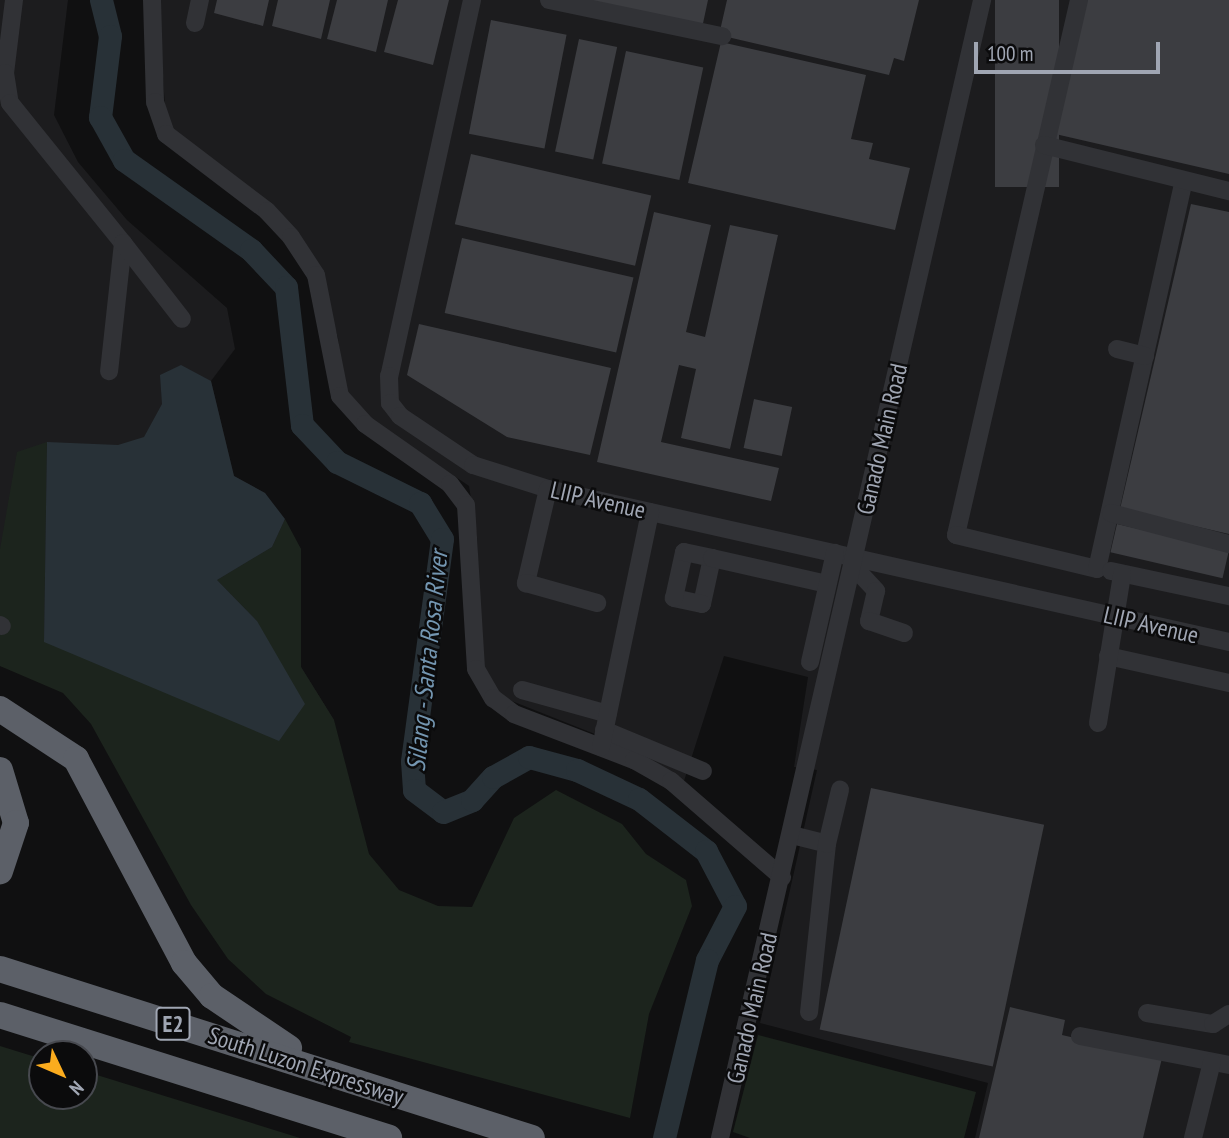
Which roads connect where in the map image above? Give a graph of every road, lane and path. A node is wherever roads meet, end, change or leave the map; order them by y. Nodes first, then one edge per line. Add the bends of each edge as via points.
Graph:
1 (14, 0) edge
2 (152, 0) edge
3 (201, 0) edge
4 (472, 0) edge
5 (549, 0) edge
6 (982, 0) edge
7 (1079, 0) edge
8 (195, 23) dead end
9 (722, 36) dead end
10 (1044, 145) junction
11 (1184, 181) junction
12 (1229, 191) edge
13 (123, 243) junction
14 (182, 318) dead end
15 (1117, 349) dead end
16 (1145, 356) junction
17 (109, 370) dead end
18 (548, 489) junction
19 (650, 512) junction
20 (1111, 513) junction
21 (1229, 544) edge
22 (835, 553) junction
23 (712, 558) dead end
24 (854, 561) junction
25 (1097, 569) junction
26 (1122, 574) junction
27 (827, 584) junction
28 (1229, 596) edge
29 (597, 603) dead end
30 (1115, 617) junction
31 (904, 633) dead end
32 (1229, 642) edge
33 (1108, 656) junction
34 (810, 662) dead end
35 (1229, 683) edge
36 (522, 690) dead end
37 (0, 709) edge
38 (1098, 723) dead end
39 (604, 731) junction
40 (0, 770) edge
41 (703, 771) dead end
42 (840, 790) dead end
43 (792, 835) junction
44 (827, 844) junction
45 (0, 871) edge
46 (782, 877) junction
47 (0, 969) edge
48 (809, 1012) dead end
49 (1147, 1013) dead end
50 (1229, 1014) edge
51 (0, 1015) edge
52 (1080, 1036) dead end
53 (1221, 1063) edge
54 (346, 1078) junction
55 (389, 1138) edge
56 (532, 1138) edge
57 (720, 1138) edge
58 (1193, 1138) edge

1 - 13 street via 5,73 10,103
2 - 39 street via 155,102 166,134 267,211 291,237 316,275 340,396 365,424 450,484 466,505 476,669 493,698 514,714
3 - 8 street
4 - 18 street, LIIP Avenue via 388,391 400,416 473,465
5 - 9 street
6 - 24 street, Ganado Main Road
7 - 10 street
10 - 11 street
10 - 25 street via 956,535
11 - 12 street
11 - 16 street
13 - 14 street
13 - 17 street
15 - 16 street
16 - 20 street
18 - 19 street, LIIP Avenue
18 - 29 street via 526,583
19 - 22 street, LIIP Avenue
19 - 39 street
20 - 21 street
20 - 25 street
22 - 24 street, LIIP Avenue
22 - 27 street
23 - 27 street
24 - 30 street, LIIP Avenue
24 - 31 street via 876,591 869,621
24 - 43 street, Ganado Main Road
25 - 26 street
26 - 28 street
26 - 30 street
27 - 34 street
30 - 32 street, LIIP Avenue
30 - 33 street
33 - 35 street
33 - 38 street
36 - 39 street
37 - 54 highway via 76,759 96,788 164,931 212,996 259,1032
39 - 41 street
39 - 46 street via 671,781
40 - 45 highway via 16,823
42 - 44 street
43 - 44 street
43 - 46 street, Ganado Main Road
44 - 48 street
46 - 57 street, Ganado Main Road
47 - 54 highway, South Luzon Expressway / E2
49 - 50 street via 1213,1024
51 - 55 highway, South Luzon Expressway / E2
52 - 53 street
53 - 58 street
54 - 56 highway, South Luzon Expressway / E2

